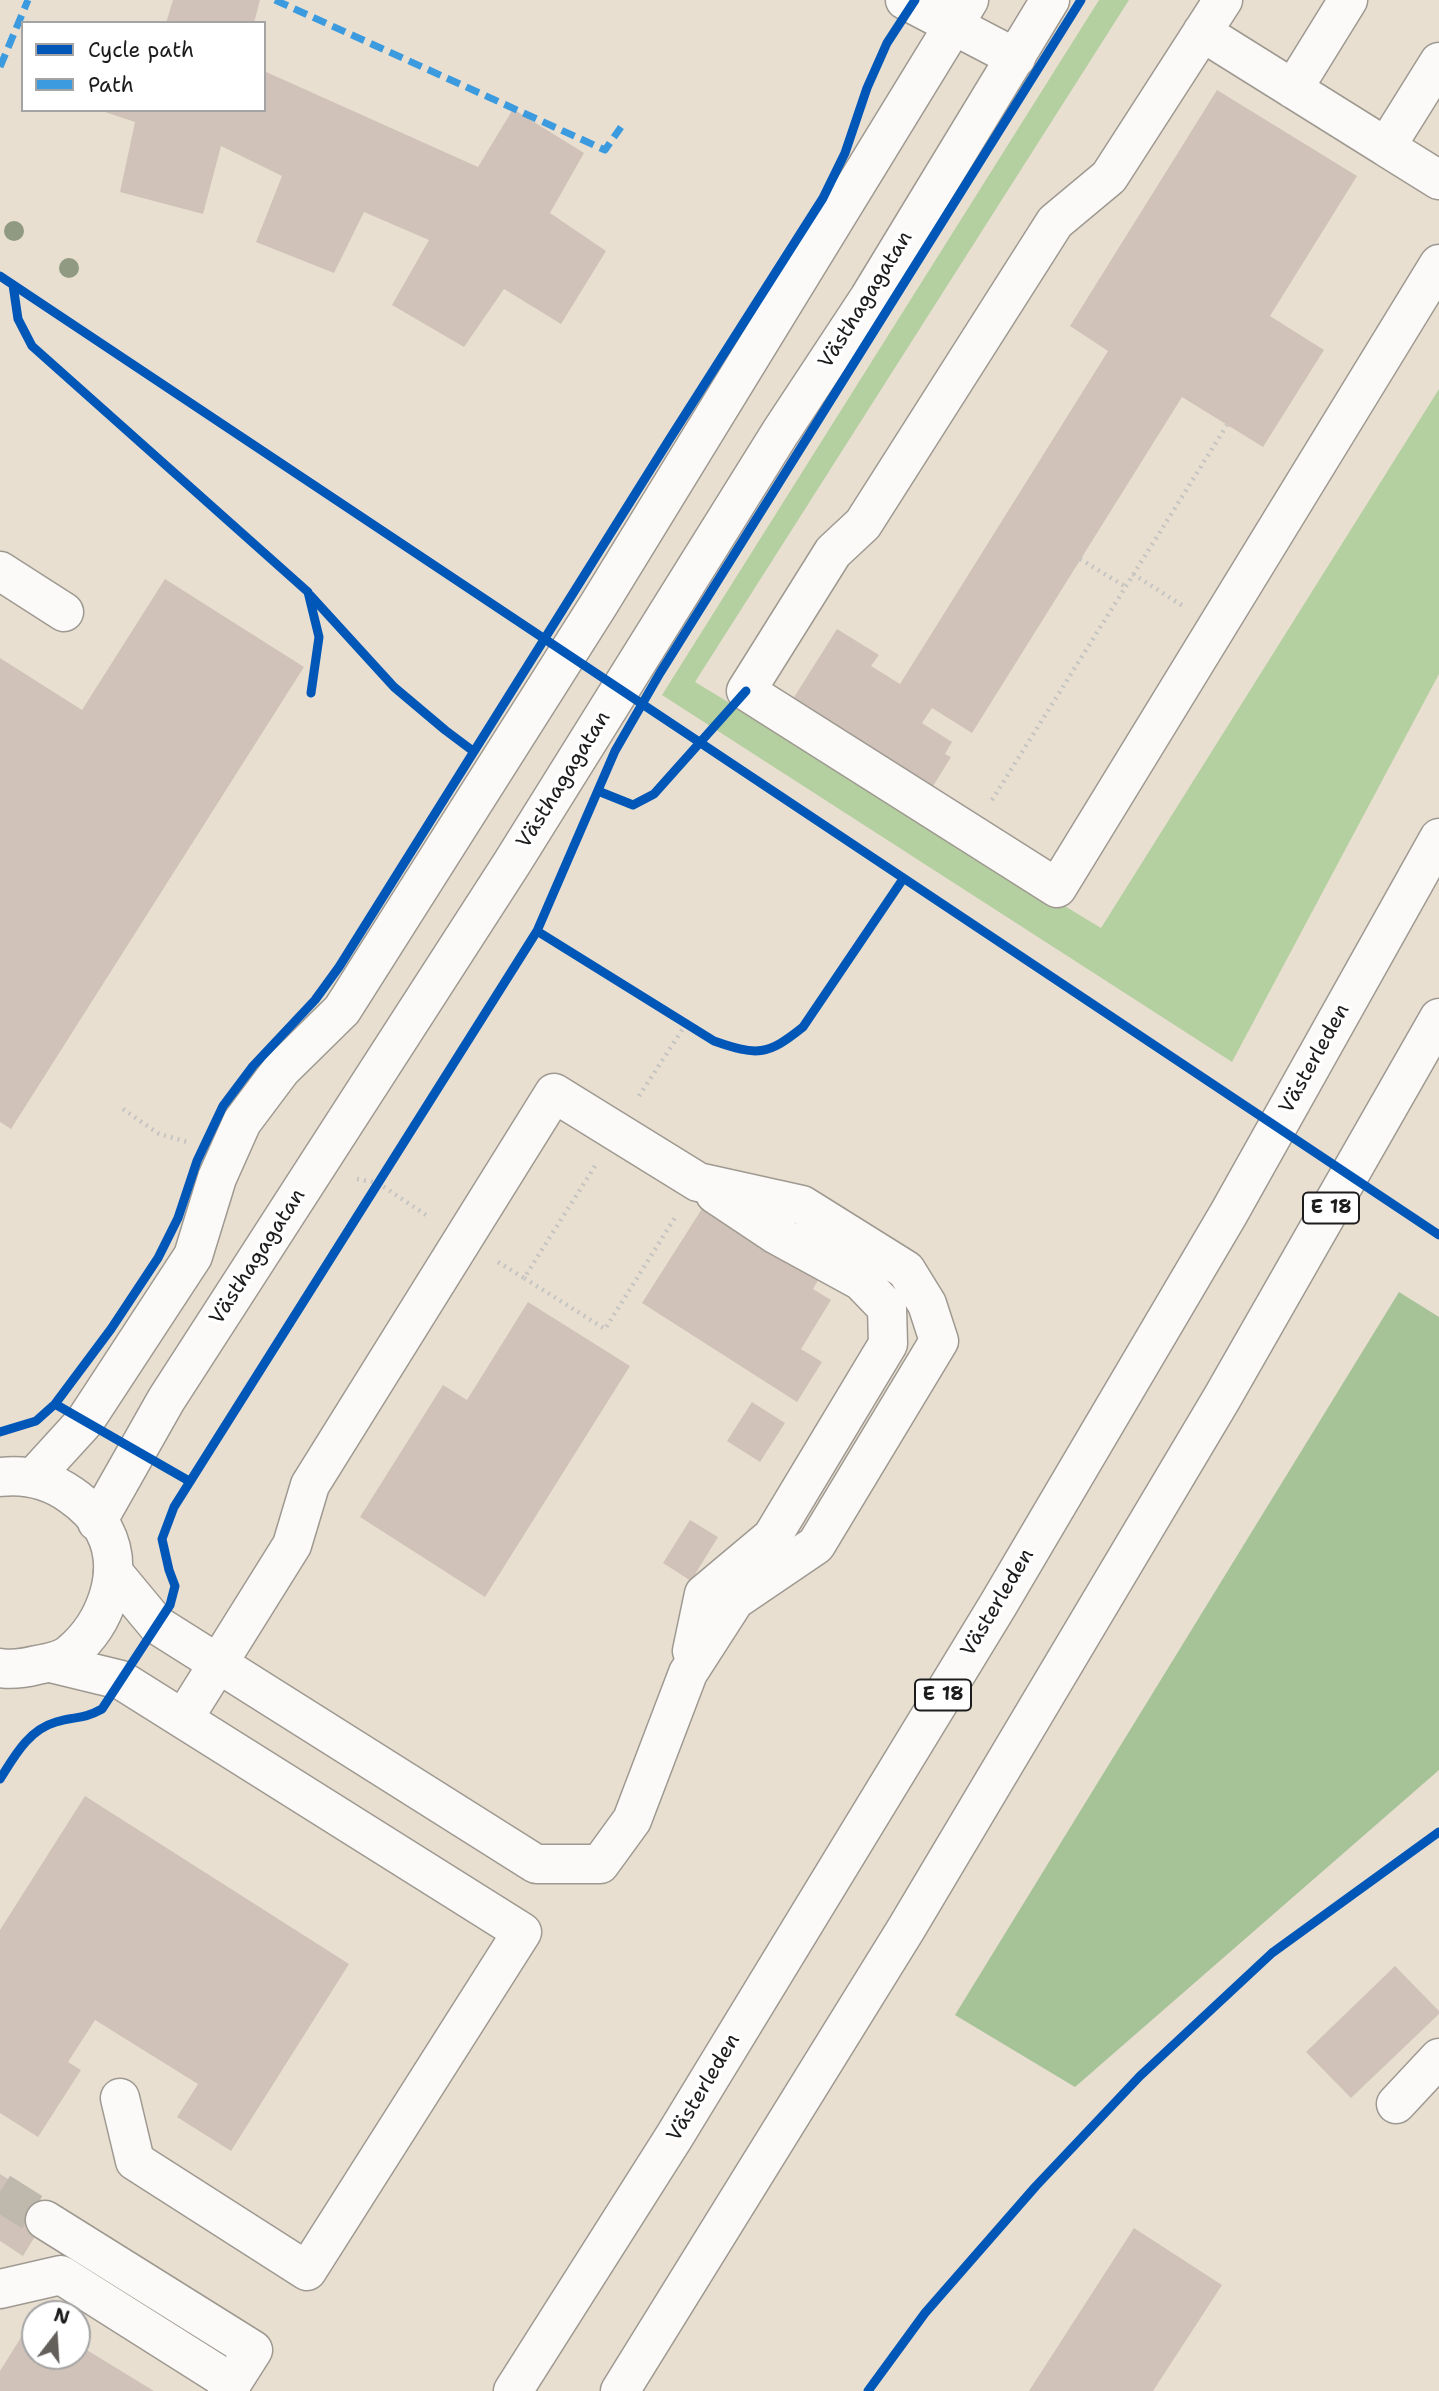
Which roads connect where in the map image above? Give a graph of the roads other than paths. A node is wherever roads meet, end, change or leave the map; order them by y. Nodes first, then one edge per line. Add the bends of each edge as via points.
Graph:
1 (905, 0) edge
2 (1050, 0) edge
3 (1223, 0) edge
4 (1348, 0) edge
5 (962, 12) edge
6 (1202, 32) junction
7 (1016, 58) junction
8 (1439, 62) edge
9 (1293, 89) junction
10 (1386, 147) junction
11 (1439, 180) edge
12 (1439, 264) edge
13 (0, 571) edge
14 (64, 612) dead end
15 (1439, 838) edge
16 (1439, 1018) edge
17 (698, 1182) junction
18 (16, 1477) edge
19 (97, 1522) junction
20 (113, 1572) junction
21 (51, 1662) junction
22 (218, 1664) junction
23 (2, 1671) edge
24 (688, 1673) junction
25 (184, 1718) junction
26 (1439, 2059) edge
27 (120, 2098) dead end
28 (1396, 2104) dead end
29 (45, 2220) tunnel mouth
30 (0, 2289) edge
31 (229, 2387) edge
32 (513, 2391) edge
33 (620, 2391) edge

1 - 5 main road
2 - 7 main road, Västhagagatan
3 - 6 main road
4 - 9 main road
5 - 7 main road
5 - 18 main road via 599,604 342,1010 281,1070 242,1122 217,1178 193,1256 85,1421
6 - 9 main road
6 - 12 main road via 1109,177 1055,222 863,524 833,552 746,691 1057,888
7 - 19 main road, Västhagagatan via 512,863 166,1399
8 - 10 main road
9 - 10 main road
10 - 11 main road
13 - 14 main road
15 - 32 main road, Västerleden / E 18 via 1229,1213 998,1605 674,2137
16 - 33 main road, E 18 via 1222,1398 906,1929
17 - 22 main road via 554,1093 310,1485 292,1545
17 - 24 main road via 775,1234 861,1281 887,1308 888,1344 772,1537 704,1594
17 - 24 main road via 802,1205 906,1270 927,1304 939,1341 816,1545 735,1600
18 - 19 main road via 59,1486 83,1503
19 - 20 main road via 110,1549
20 - 21 main road via 108,1601 97,1624 71,1654
20 - 22 main road via 157,1625
21 - 23 main road
21 - 25 main road via 121,1680
22 - 24 main road via 536,1864 600,1864 632,1820
22 - 25 main road
25 - 27 main road via 522,1932 307,2272 135,2161
26 - 28 main road
29 - 31 main road via 253,2350
30 - 31 main road via 61,2275

